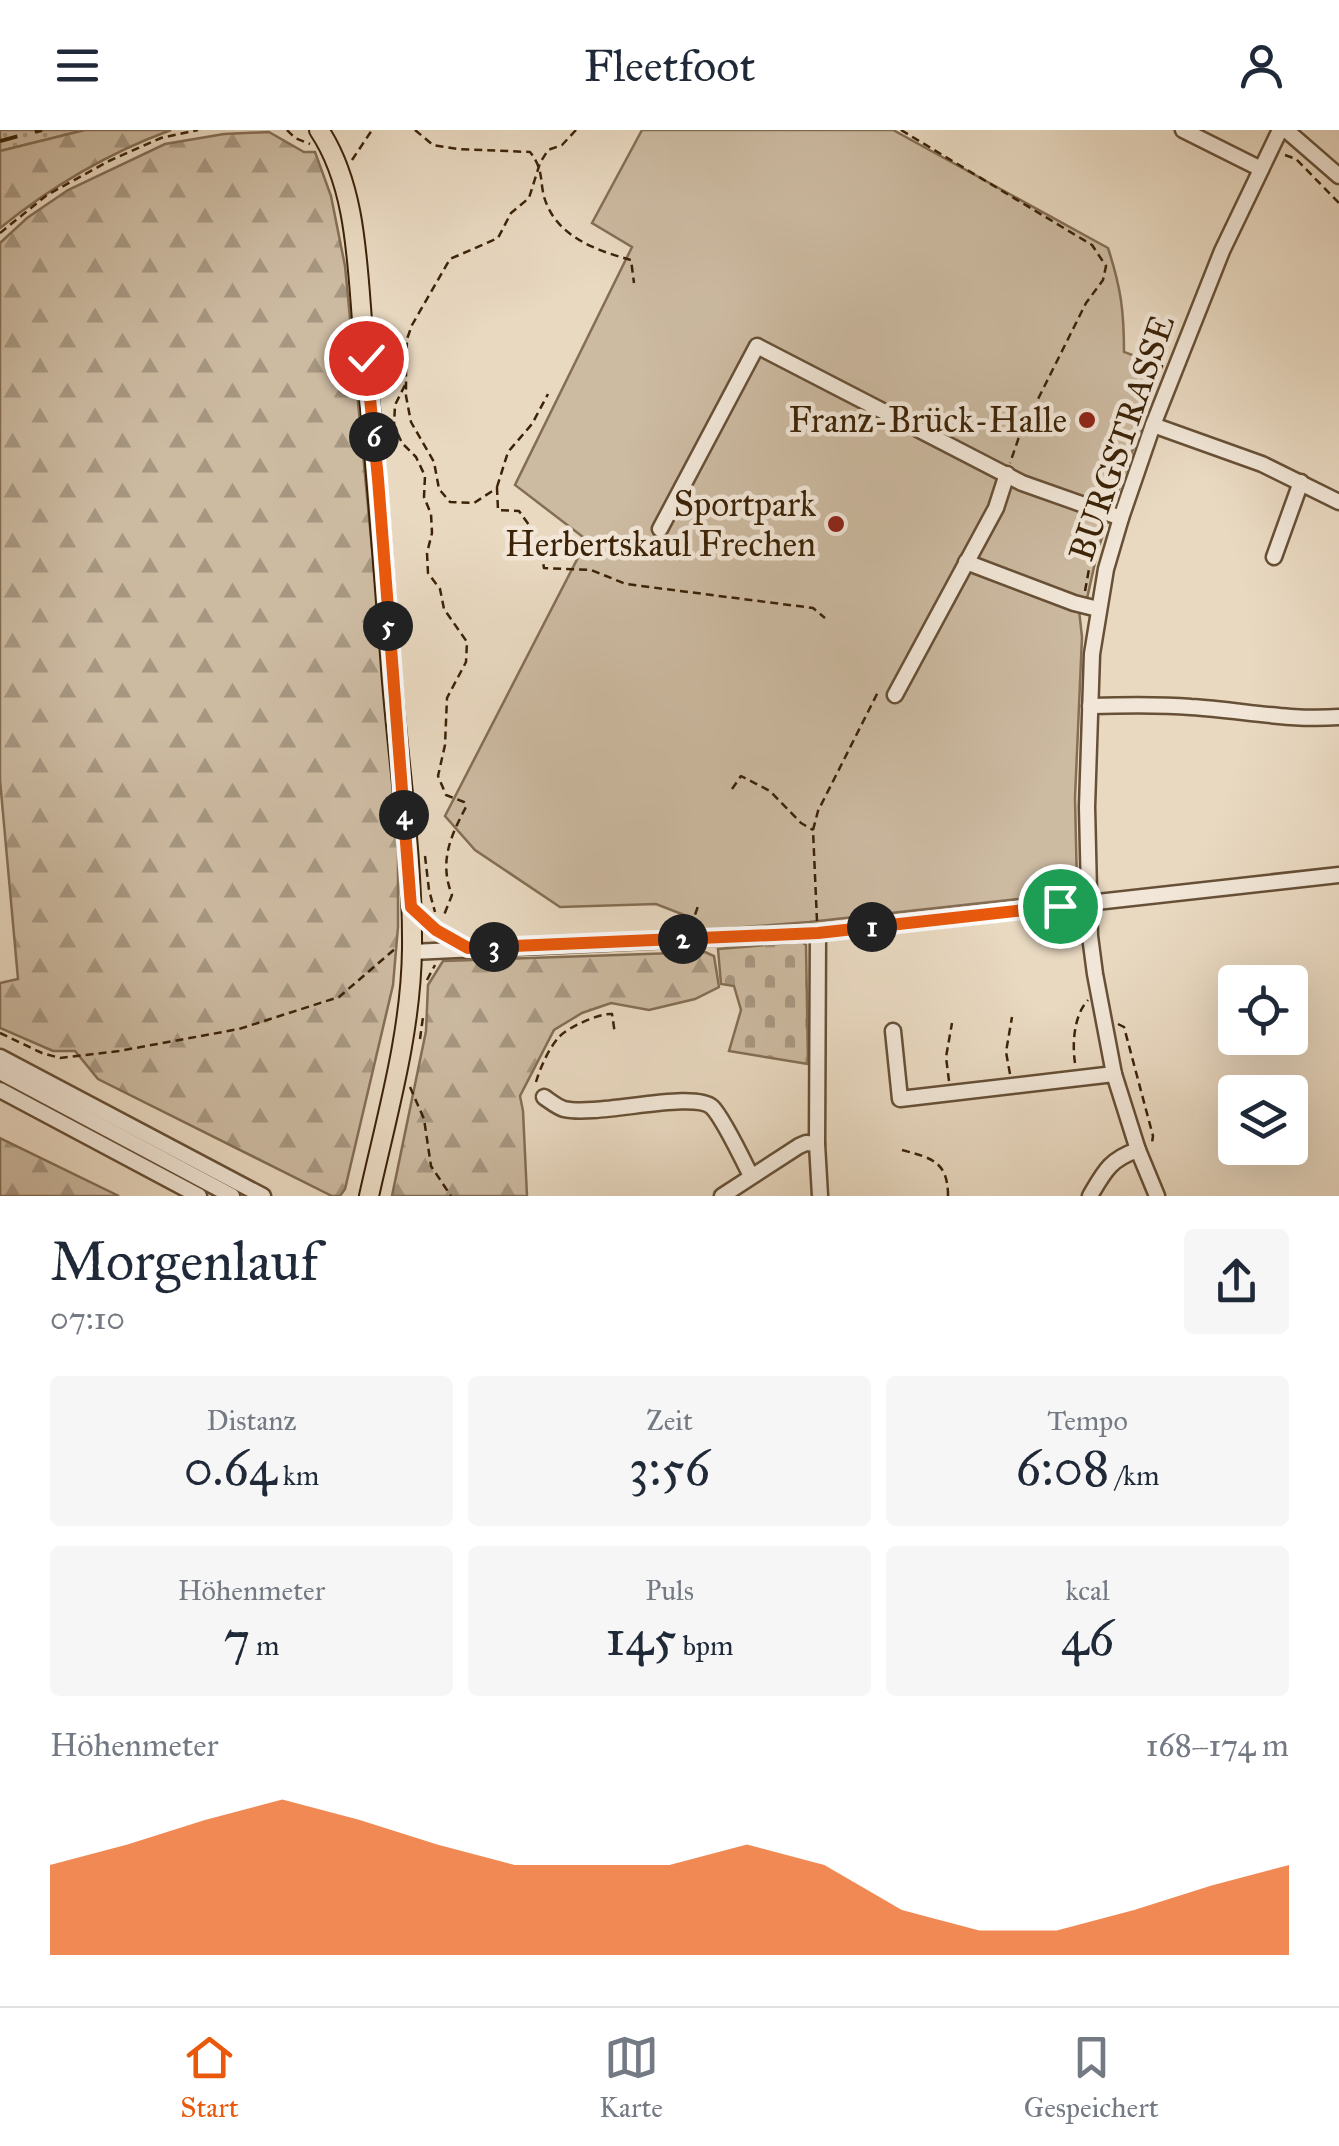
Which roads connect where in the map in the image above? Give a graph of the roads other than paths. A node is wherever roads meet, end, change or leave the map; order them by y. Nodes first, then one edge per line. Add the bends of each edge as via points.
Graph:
1 (1183, 130) edge
2 (1283, 130) edge
3 (322, 134) edge
4 (1261, 169) junction
5 (1339, 176) edge
6 (1153, 425) junction
7 (1008, 474) junction
8 (1301, 482) junction
9 (1339, 502) edge
10 (1121, 518) junction
11 (660, 528) dead end
12 (1274, 557) dead end
13 (966, 562) junction
14 (1098, 609) junction
15 (895, 695) dead end
16 (1090, 706) junction
17 (1339, 717) edge
18 (1339, 875) edge
19 (1089, 903) junction
20 (411, 907) junction
21 (818, 933) junction
22 (468, 948) junction
23 (412, 952) junction
24 (893, 1031) dead end
25 (0, 1061) edge
26 (0, 1072) edge
27 (1114, 1074) junction
28 (0, 1080) edge
29 (0, 1090) edge
30 (544, 1097) dead end
31 (817, 1144) junction
32 (1143, 1152) junction
33 (752, 1176) junction
34 (199, 1196) edge
35 (216, 1196) edge
36 (232, 1196) edge
37 (246, 1196) edge
38 (263, 1196) edge
39 (369, 1196) edge
40 (722, 1196) edge
41 (820, 1196) edge
42 (1090, 1196) edge
43 (1157, 1196) edge

1 - 4 street
2 - 4 street, BURGSTRASSE
2 - 5 street
3 - 20 main road via 354,238
4 - 6 street, BURGSTRASSE
6 - 8 street
6 - 10 street, BURGSTRASSE
7 - 10 street
7 - 11 street via 756,346
7 - 13 street
8 - 9 street
8 - 12 street
10 - 14 street, BURGSTRASSE
13 - 14 street
13 - 15 street
14 - 16 street, BURGSTRASSE
16 - 17 street
16 - 19 street, BURGSTRASSE
18 - 19 street
19 - 21 street
19 - 27 street, BURGSTRASSE
20 - 22 street
20 - 23 main road
21 - 22 street
21 - 31 street
22 - 23 street
23 - 39 main road via 406,1024
24 - 27 street via 900,1099
25 - 37 street
25 - 38 street
26 - 36 street
27 - 32 street, BURGSTRASSE
28 - 35 street
29 - 34 street
30 - 33 street via 562,1109 604,1111 704,1103 716,1112
31 - 33 street via 806,1143
31 - 41 street
32 - 42 street via 1120,1156
32 - 43 street, BURGSTRASSE
33 - 40 street

